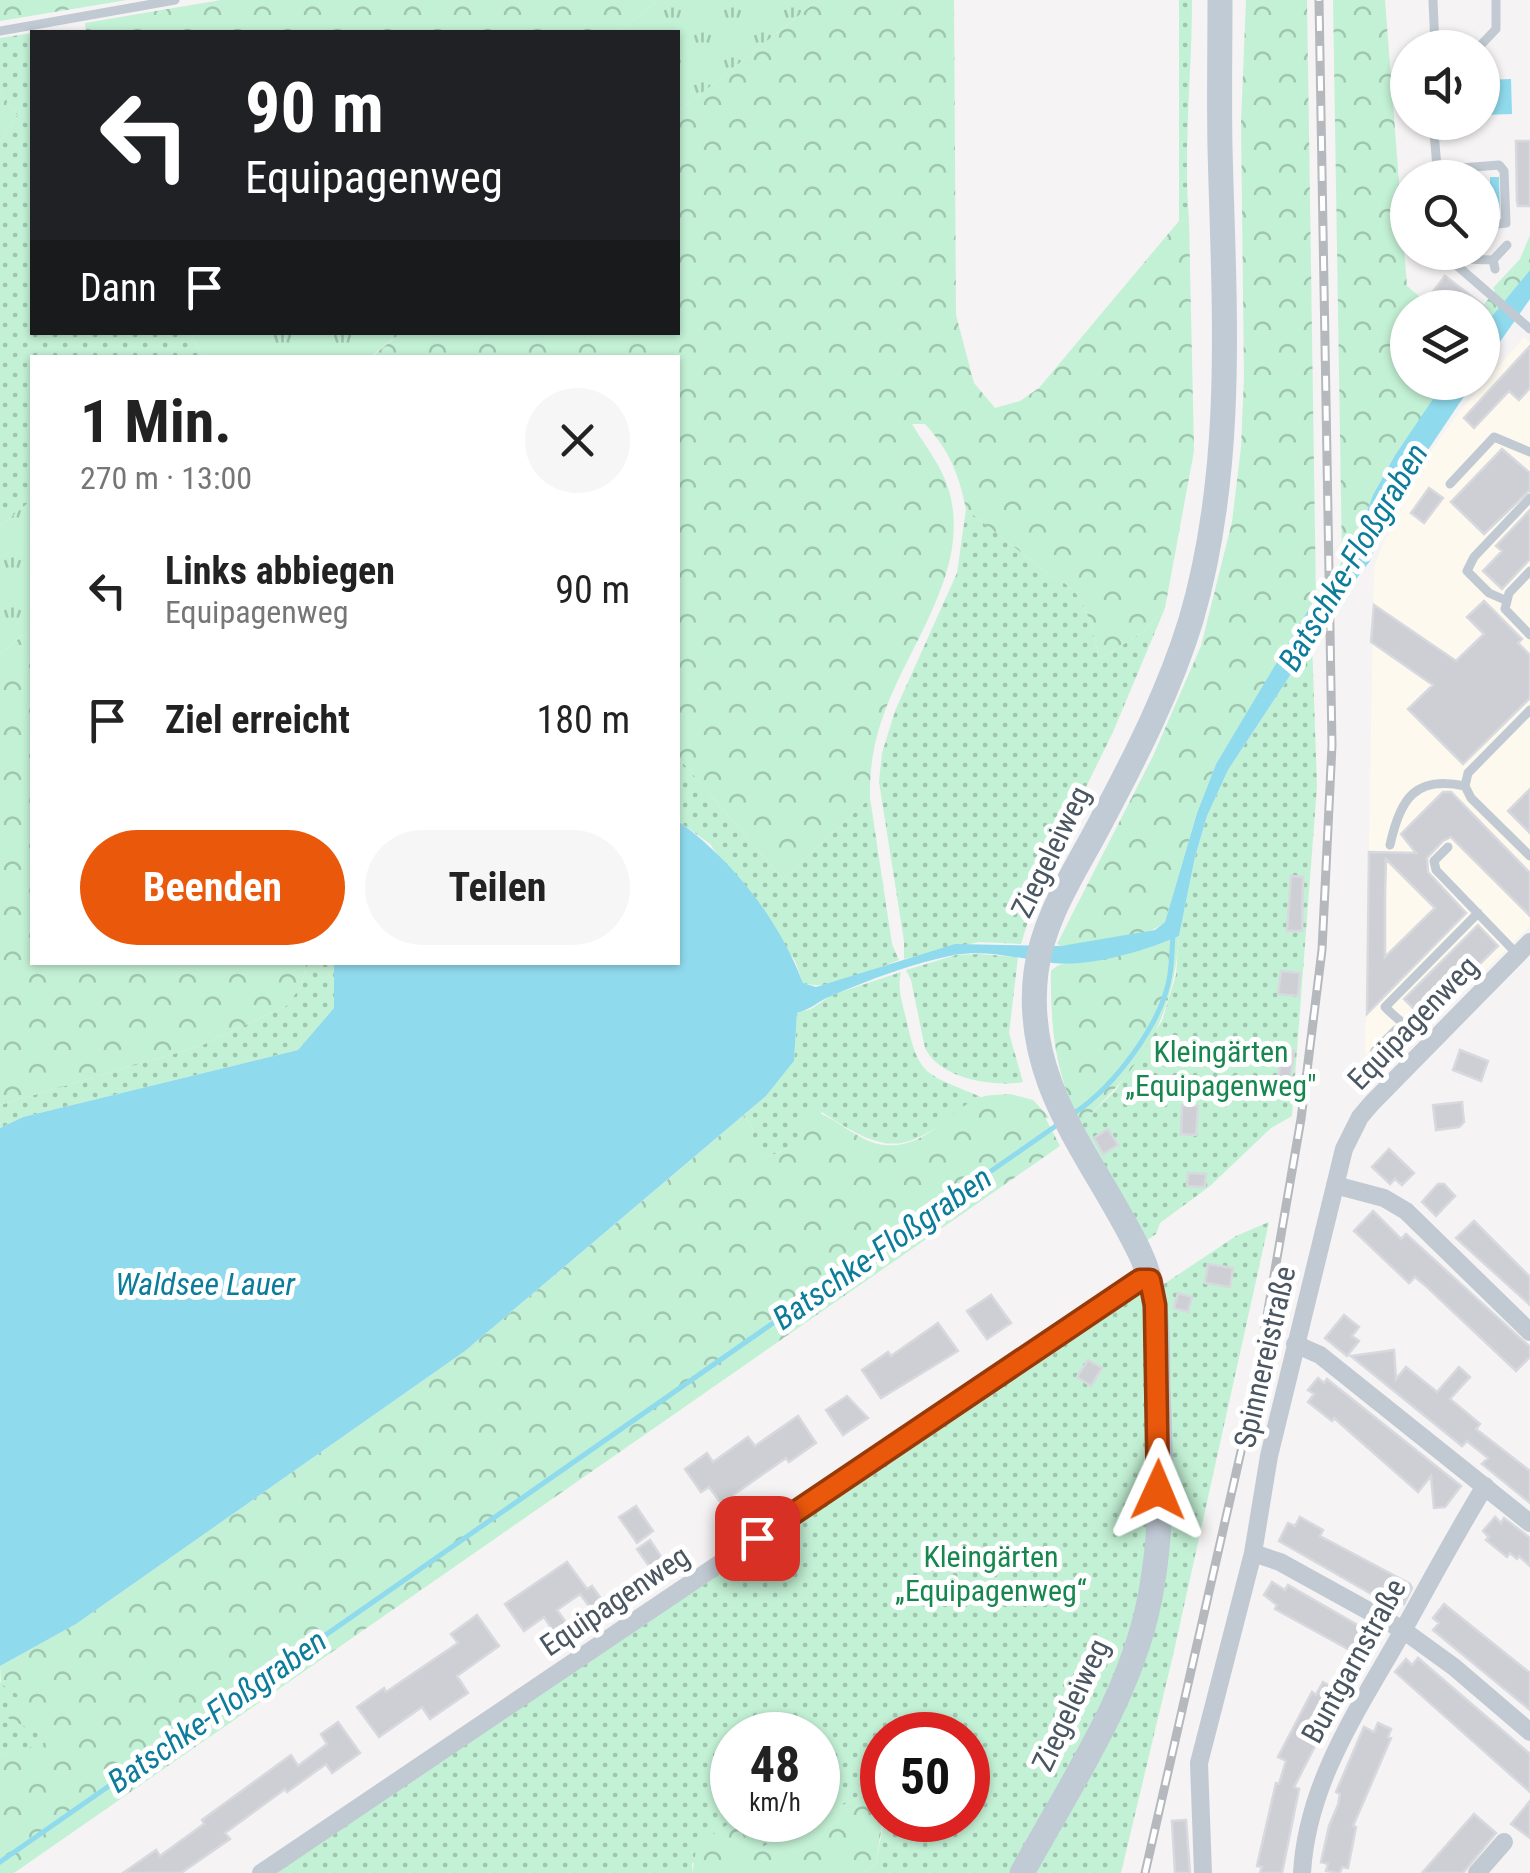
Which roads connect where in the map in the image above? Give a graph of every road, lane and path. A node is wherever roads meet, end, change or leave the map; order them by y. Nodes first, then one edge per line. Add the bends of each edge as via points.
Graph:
1 (176, 0) edge
2 (1220, 0) edge
3 (1433, 0) edge
4 (1496, 0) edge
5 (0, 30) edge
6 (1434, 30) edge
7 (1494, 30) edge
8 (1500, 167) edge
9 (1500, 224) edge
10 (1508, 245) dead end
11 (1500, 256) edge
12 (1461, 270) edge
13 (1529, 328) edge
14 (1530, 452) edge
15 (1450, 484) dead end
16 (1530, 498) edge
17 (1530, 571) edge
18 (1505, 600) junction
19 (1530, 635) edge
20 (1530, 710) edge
21 (1465, 786) junction
22 (1390, 845) dead end
23 (1448, 847) dead end
24 (1530, 856) edge
25 (1478, 914) junction
26 (1524, 948) edge
27 (1406, 1025) junction
28 (1440, 1035) junction
29 (1376, 1051) dead end
30 (1344, 1150) joint
31 (1335, 1185) junction
32 (1150, 1280) junction
33 (1530, 1332) edge
34 (1295, 1344) junction
35 (1485, 1486) junction
36 (1530, 1523) edge
37 (1253, 1552) junction
38 (1404, 1630) junction
39 (1530, 1732) edge
40 (1504, 1842) dead end
41 (261, 1873) edge
42 (1022, 1873) edge
43 (1203, 1873) edge
44 (1302, 1873) edge
45 (1477, 1873) edge

1 - 5 lane
2 - 32 main road, Ziegeleiweg via 1225,336 1212,521 1190,621 1157,710 1062,895 1043,942 1034,999 1044,1071
3 - 6 lane
4 - 7 lane
8 - 9 lane via 1506,223
10 - 11 lane
12 - 13 lane
14 - 15 lane via 1494,437
16 - 18 lane via 1468,571 1489,594
17 - 18 lane
18 - 19 lane
20 - 21 lane via 1468,773
21 - 22 lane via 1424,784 1396,818
21 - 24 lane
23 - 25 lane via 1434,861 1436,870
25 - 26 lane
25 - 27 lane via 1385,1007
26 - 28 street, Equipagenweg
27 - 28 lane
27 - 29 lane
28 - 30 street, Equipagenweg via 1360,1117
30 - 31 street, Spinnereistraße
31 - 33 street via 1406,1211
31 - 34 street, Spinnereistraße
32 - 41 street, Equipagenweg via 1140,1280
32 - 42 main road, Ziegeleiweg via 1159,1415 1152,1588 1116,1699
34 - 35 street via 1320,1355
34 - 37 street, Spinnereistraße
35 - 36 street
35 - 38 street, Buntgarnstraße
37 - 38 street
37 - 43 street, Spinnereistraße via 1199,1763
38 - 39 street
38 - 44 street, Buntgarnstraße via 1320,1780
40 - 45 street

